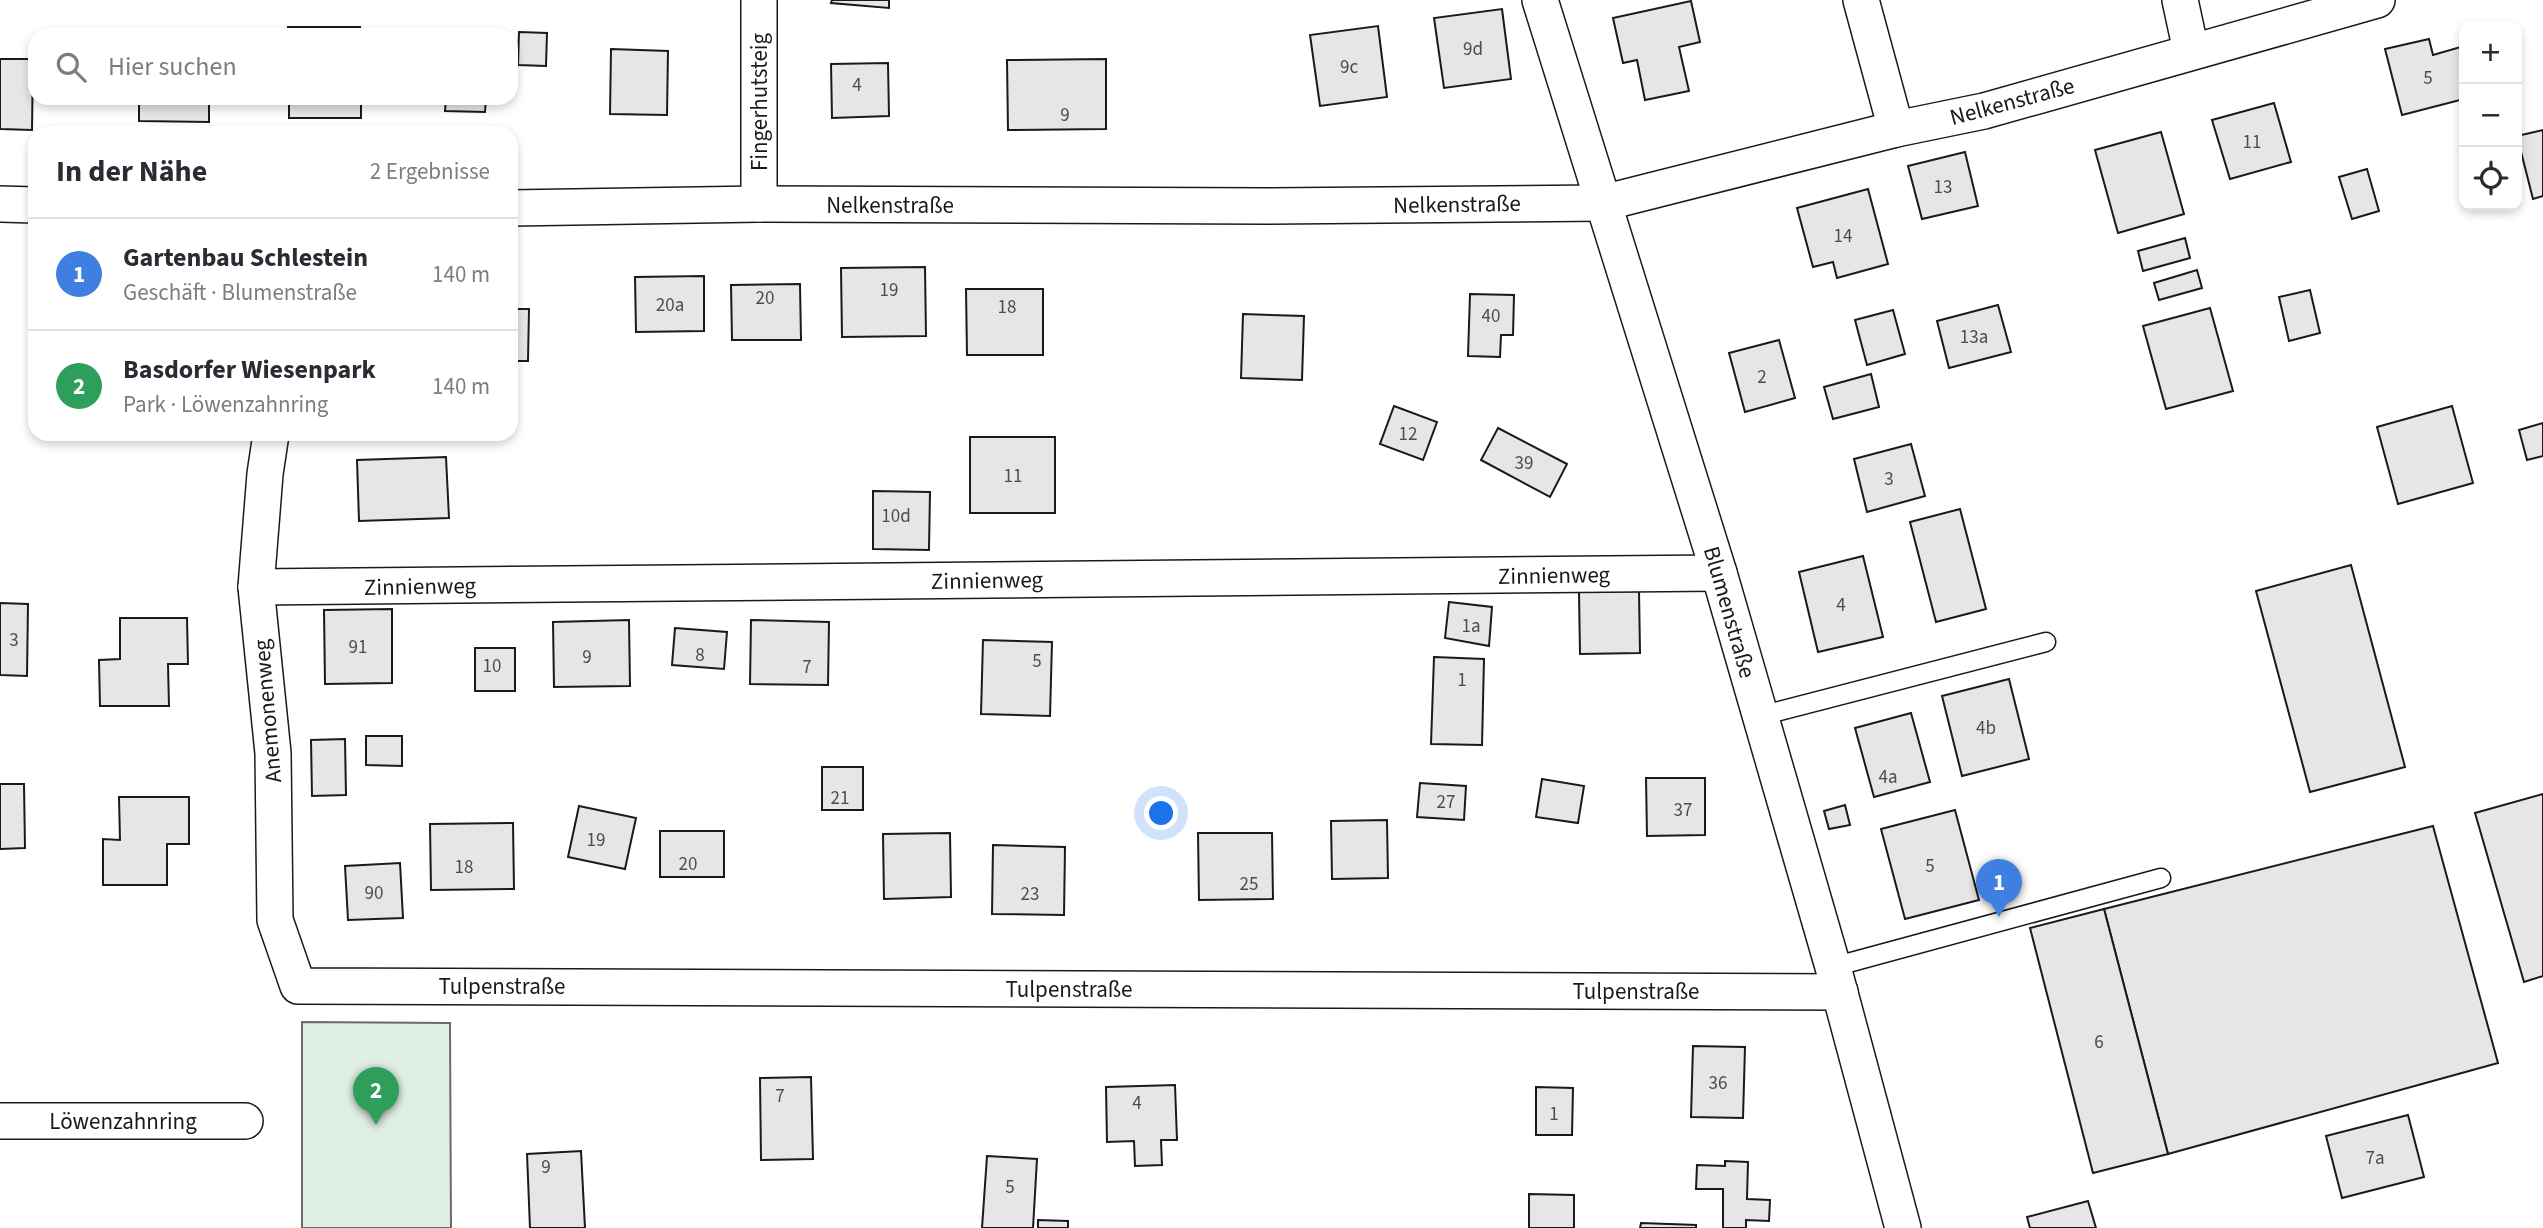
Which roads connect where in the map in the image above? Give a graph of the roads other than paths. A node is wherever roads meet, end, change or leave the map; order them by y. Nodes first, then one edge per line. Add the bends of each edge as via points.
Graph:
1 (759, 0) edge
2 (1540, 0) edge
3 (1861, 0) edge
4 (2180, 0) edge
5 (2377, 0) edge
6 (2191, 51) junction
7 (1896, 129) junction
8 (1603, 202) junction
9 (0, 204) edge
10 (759, 204) junction
11 (28, 205) edge
12 (518, 208) edge
13 (270, 441) edge
14 (1719, 573) junction
15 (256, 587) junction
16 (2046, 642) dead end
17 (1760, 716) junction
18 (2161, 878) dead end
19 (1836, 979) junction
20 (298, 986) joint
21 (0, 1121) edge
22 (245, 1121) dead end
23 (1903, 1228) edge

1 - 10 street, Fingerhutsteig
2 - 8 street, Blumenstraße
3 - 7 street
4 - 6 street
5 - 6 street, Nelkenstraße
6 - 7 street, Nelkenstraße via 1984,110
7 - 8 street, Nelkenstraße
8 - 10 street, Nelkenstraße
8 - 14 street, Blumenstraße
9 - 11 street
10 - 12 street, Nelkenstraße
13 - 15 street, Anemonenweg
14 - 15 street, Zinnienweg
14 - 17 street, Blumenstraße
15 - 20 street, Anemonenweg via 273,753 275,920
16 - 17 lane
17 - 19 street, Blumenstraße
18 - 19 lane
19 - 20 street, Tulpenstraße
19 - 23 street, Blumenstraße
21 - 22 street, Löwenzahnring

